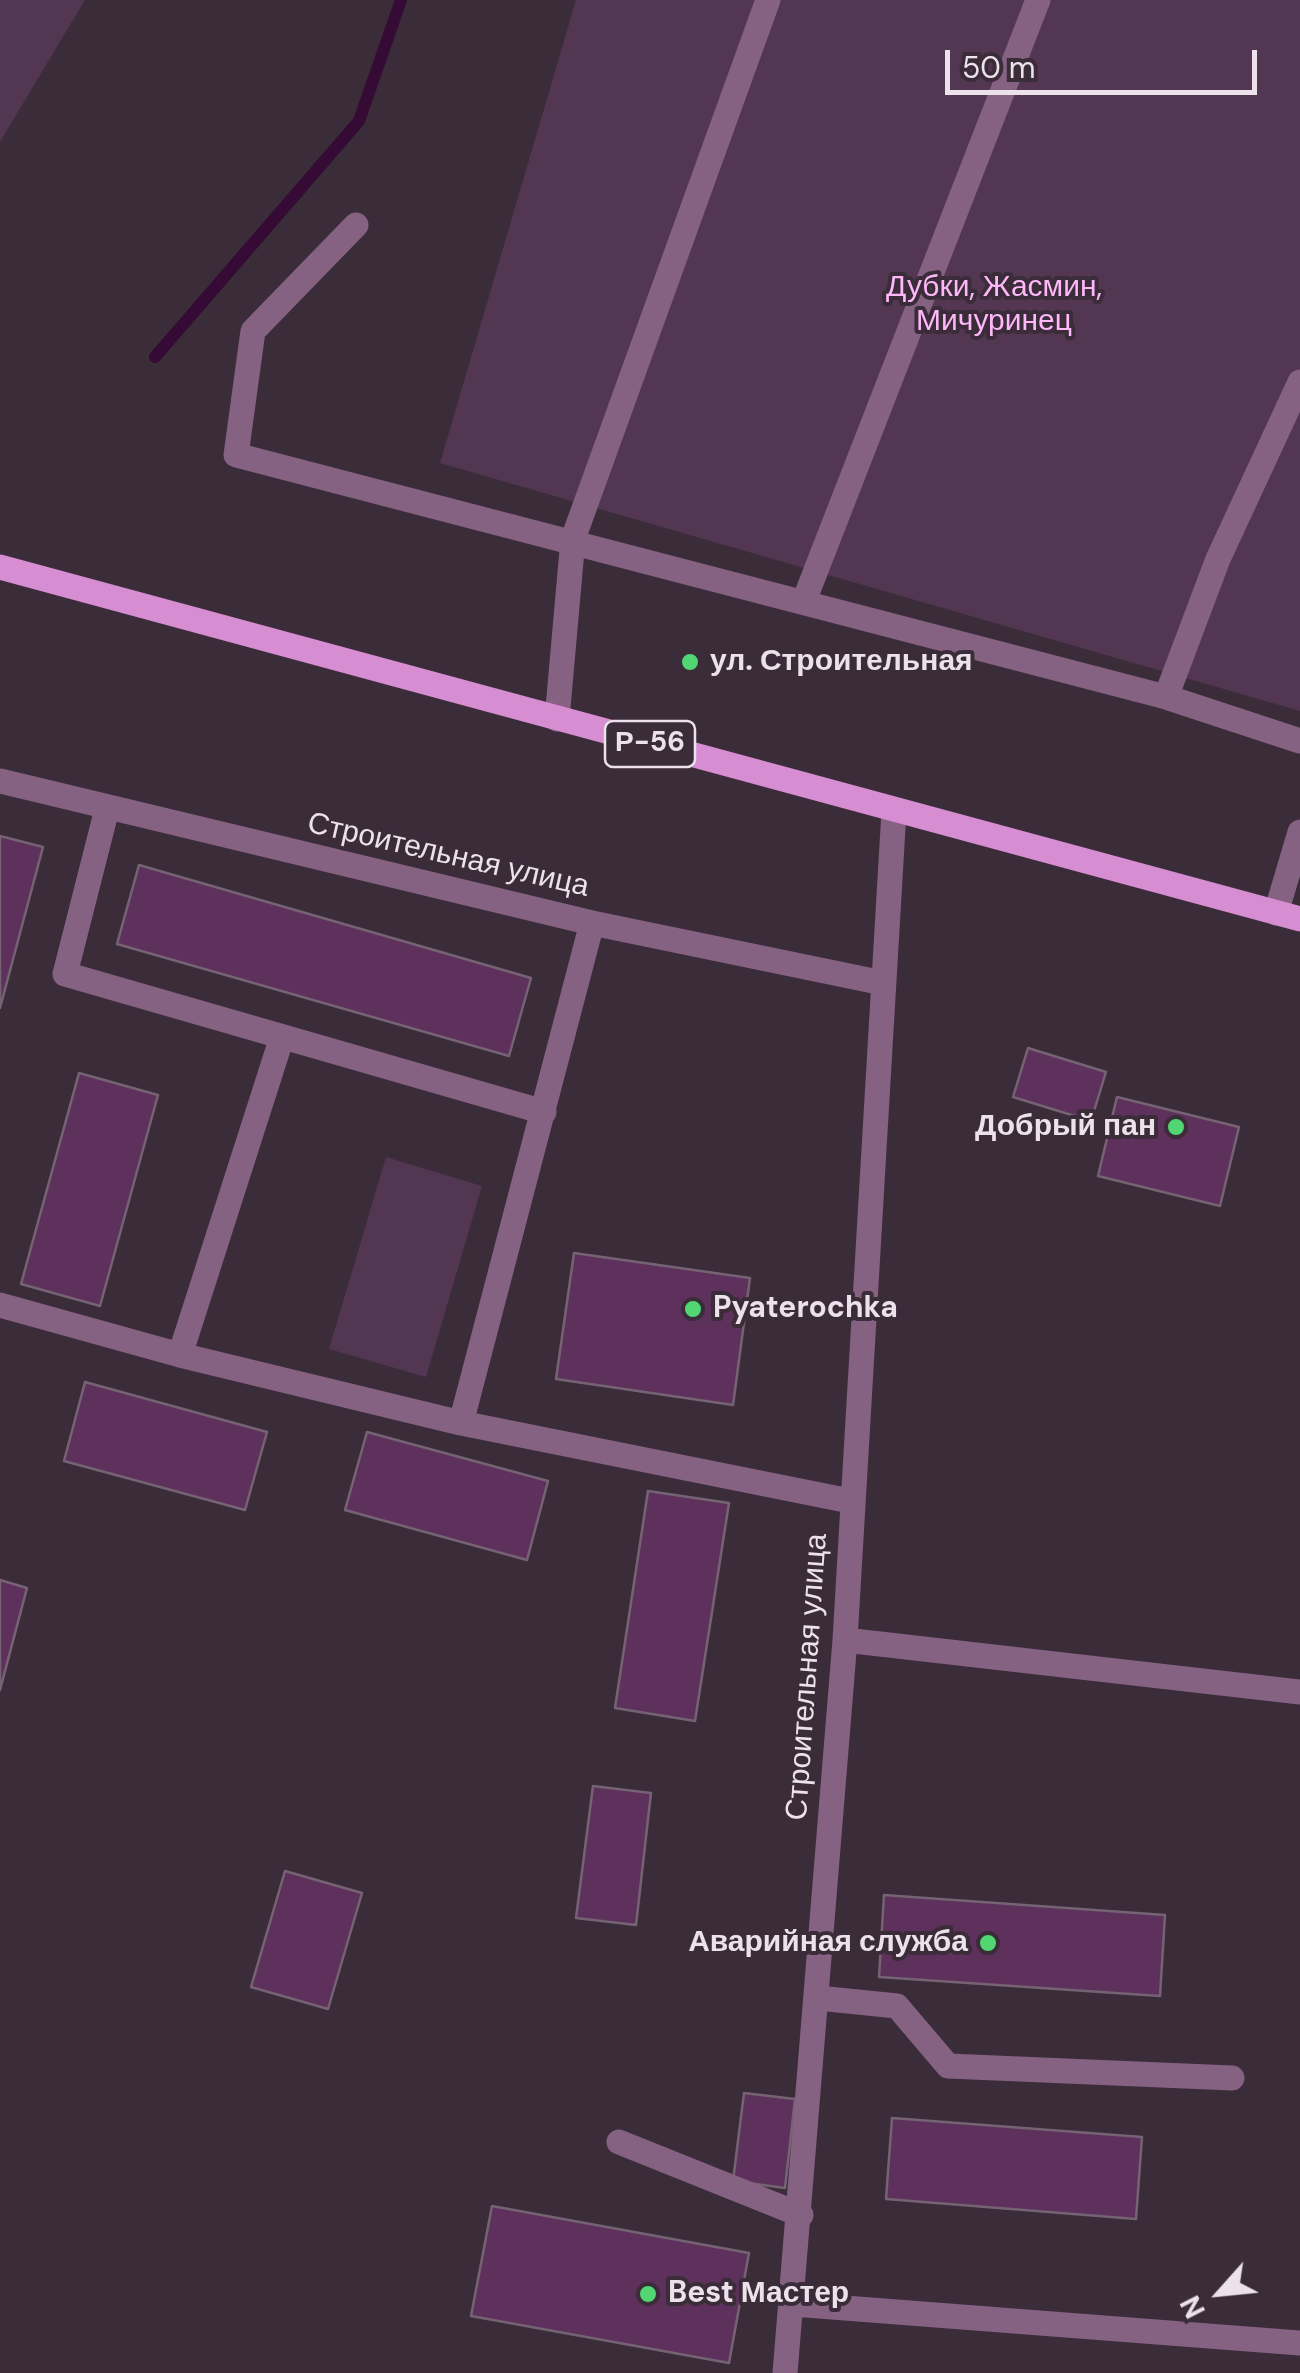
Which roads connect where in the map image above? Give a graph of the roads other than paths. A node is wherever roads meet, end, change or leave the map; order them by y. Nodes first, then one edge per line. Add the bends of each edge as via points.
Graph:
1 (768, 0) edge
2 (1038, 0) edge
3 (356, 225) dead end
4 (1300, 382) edge
5 (574, 539) junction
6 (0, 567) edge
7 (804, 601) junction
8 (1166, 697) junction
9 (557, 719) junction
10 (1300, 741) edge
11 (0, 780) edge
12 (108, 809) junction
13 (894, 811) junction
14 (1300, 832) edge
15 (1288, 916) edge
16 (592, 924) junction
17 (882, 983) junction
18 (282, 1037) junction
19 (544, 1112) junction
20 (0, 1306) edge
21 (180, 1355) junction
22 (461, 1422) junction
23 (850, 1501) junction
24 (845, 1640) junction
25 (1300, 1692) edge
26 (818, 1998) junction
27 (1232, 2078) dead end
28 (619, 2142) dead end
29 (800, 2215) junction
30 (793, 2304) junction
31 (1300, 2343) edge
32 (786, 2373) edge

1 - 5 street
2 - 7 street
3 - 5 street via 253,331 236,455
4 - 8 street via 1218,559
5 - 7 street
5 - 9 street
6 - 9 main road, Р-56
7 - 8 street
8 - 10 street
9 - 13 main road, Р-56
11 - 12 street, Строительная улица
12 - 16 street, Строительная улица
12 - 18 street via 64,974
13 - 15 main road, Р-56
13 - 17 street, Строительная улица
14 - 15 street
16 - 17 street, Строительная улица
16 - 19 street
17 - 23 street, Строительная улица
18 - 19 street
18 - 21 street
19 - 22 street
20 - 21 street
21 - 22 street
22 - 23 street
23 - 24 street, Строительная улица
24 - 25 street
24 - 26 street, Строительная улица
26 - 27 street via 897,2006 948,2066
26 - 29 street, Строительная улица
28 - 29 street
29 - 30 street, Строительная улица
30 - 31 street
30 - 32 street, Строительная улица

